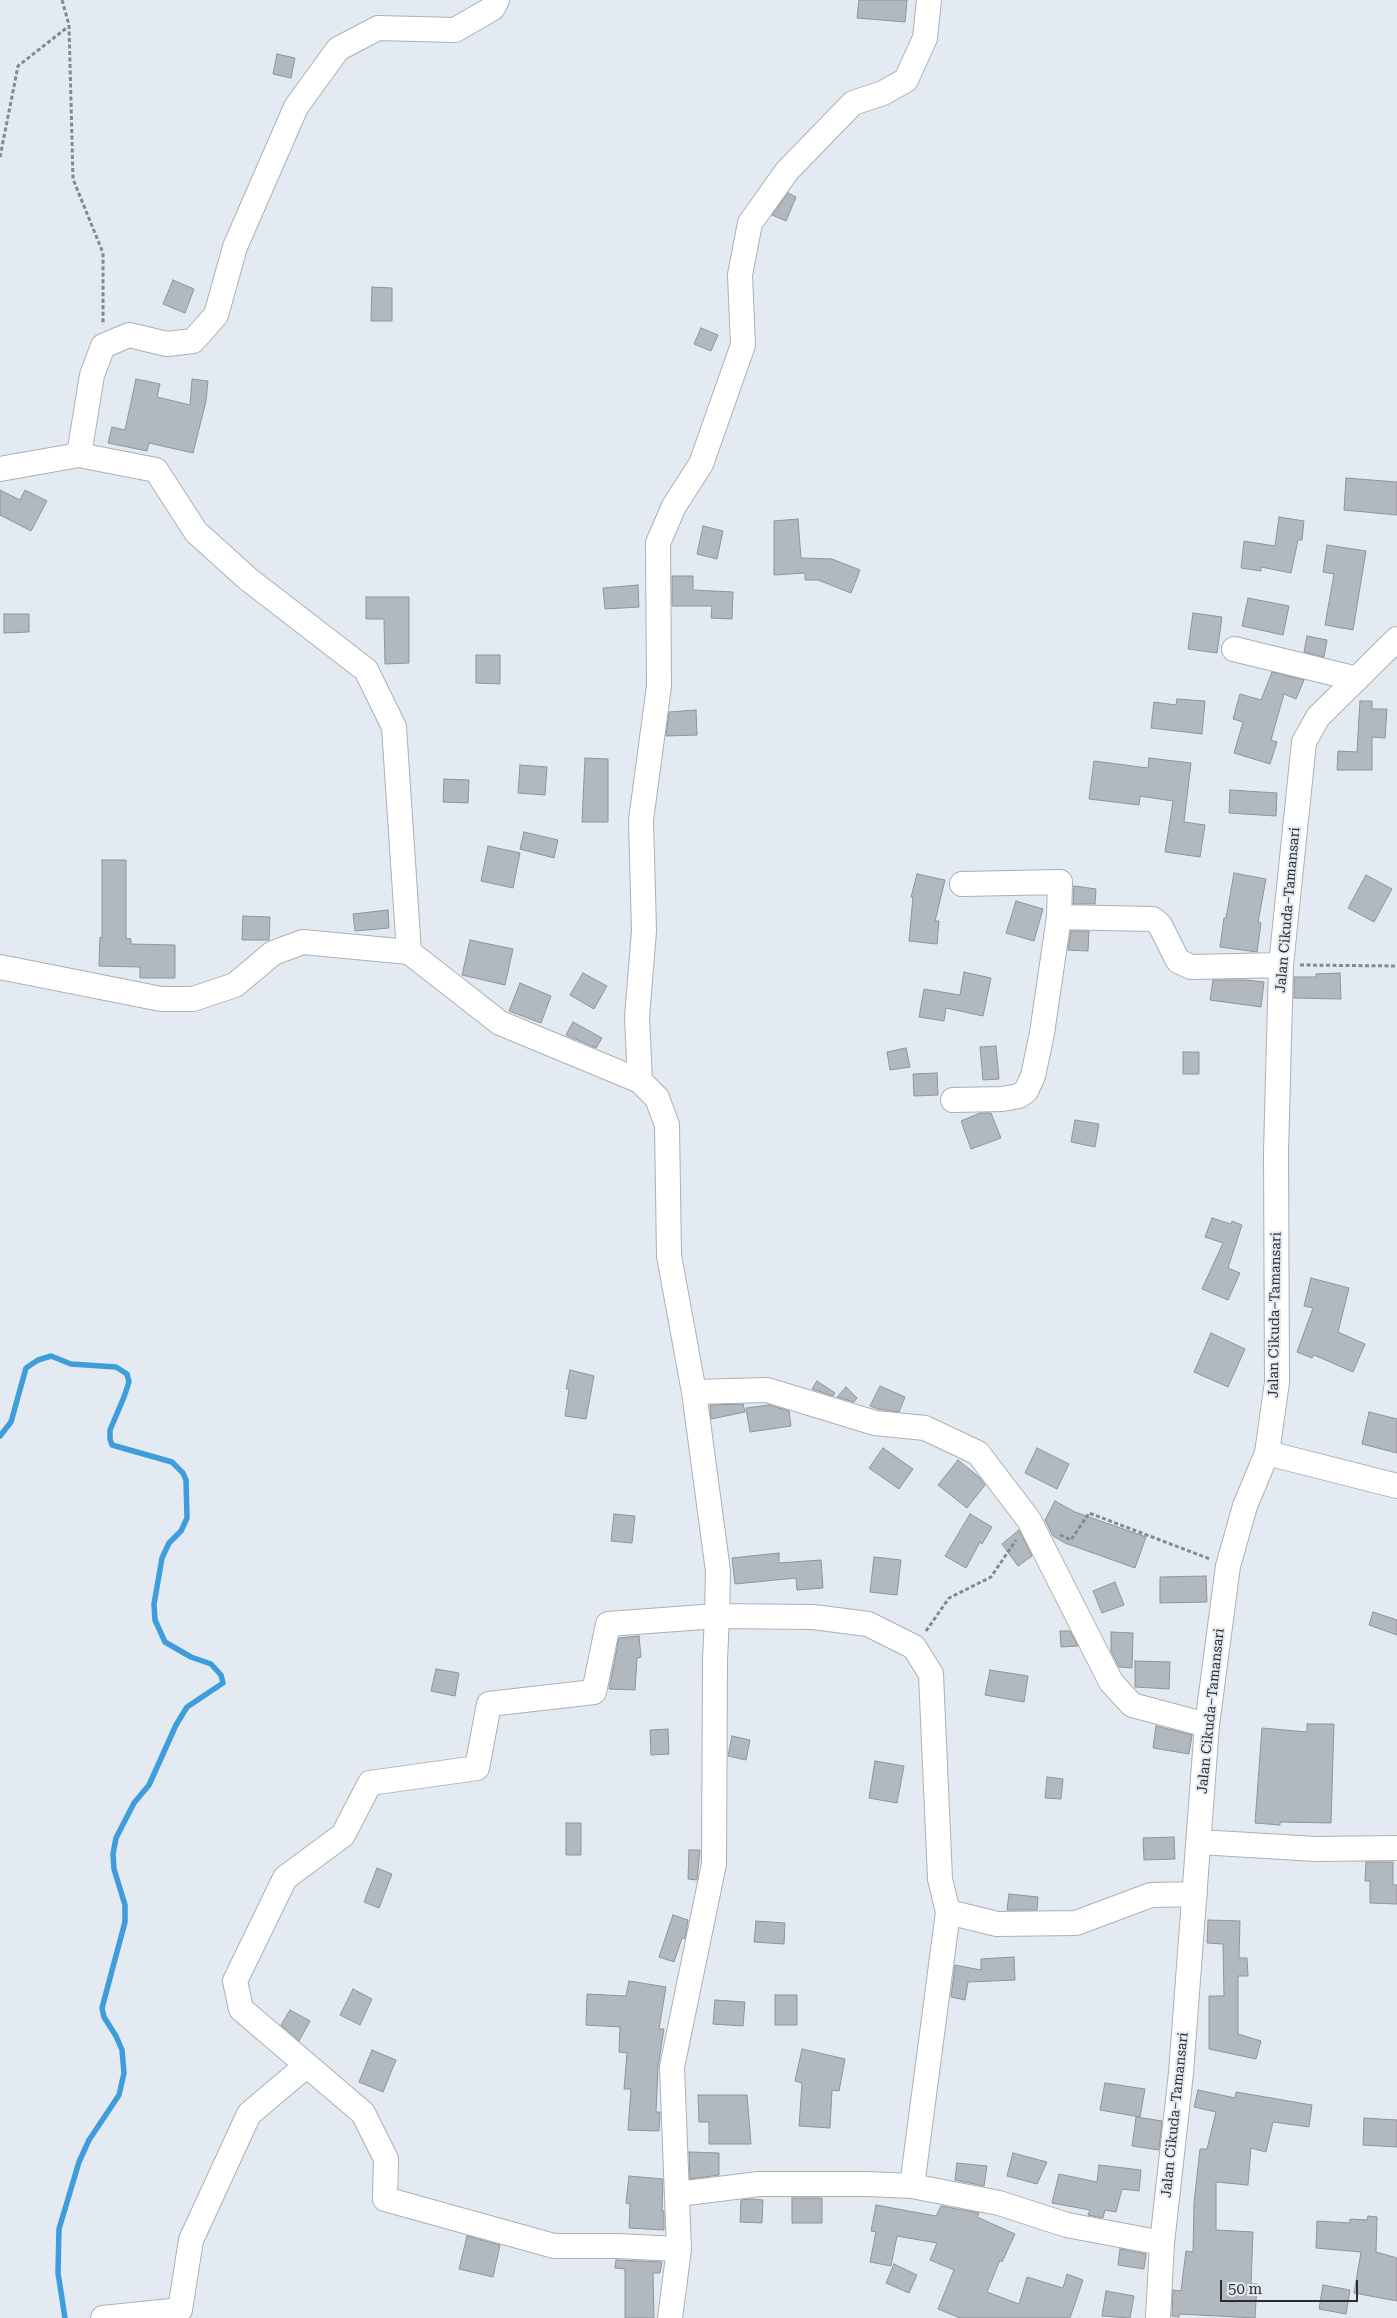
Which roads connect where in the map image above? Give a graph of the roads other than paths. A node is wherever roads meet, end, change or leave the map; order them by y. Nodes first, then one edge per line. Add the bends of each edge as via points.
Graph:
1 (497, 0) edge
2 (929, 0) edge
3 (79, 454) junction
4 (0, 469) edge
5 (1397, 639) edge
6 (1234, 649) dead end
7 (1357, 680) junction
8 (962, 884) dead end
9 (1059, 917) junction
10 (410, 952) junction
11 (1281, 965) junction
12 (0, 967) edge
13 (640, 1081) junction
14 (953, 1100) dead end
15 (694, 1392) junction
16 (1267, 1453) junction
17 (1397, 1486) edge
18 (717, 1616) junction
19 (1207, 1725) junction
20 (1199, 1842) junction
21 (1397, 1848) edge
22 (1195, 1894) junction
23 (948, 1912) junction
24 (307, 2064) junction
25 (912, 2186) junction
26 (678, 2194) junction
27 (1162, 2243) junction
28 (679, 2249) junction
29 (103, 2318) edge
30 (670, 2318) edge
31 (1158, 2318) edge

1 - 3 street via 493,8 455,30 378,28 338,49 296,107 235,247 216,316 193,341 167,344 129,335 103,346 92,375
2 - 13 street via 925,38 906,80 883,93 853,103 786,170 750,223 740,275 743,345 701,464 674,506 658,543 658,686 641,820 644,931 637,1017
3 - 4 street
3 - 10 street via 156,470 196,532 248,579 366,670 394,727
5 - 7 street, Jalan Cikuda–Tamansari
6 - 7 street
7 - 11 street, Jalan Cikuda–Tamansari via 1318,717 1304,742
8 - 9 street via 1060,882
9 - 11 street via 1153,919 1160,925 1178,961 1191,967
9 - 14 street via 1042,1033 1033,1076 1026,1091 1020,1096 1002,1099
10 - 12 street via 302,942 273,954 235,986 193,999 161,1000
10 - 13 street via 500,1023
11 - 16 street, Jalan Cikuda–Tamansari via 1276,1152 1277,1382
13 - 15 street via 658,1098 667,1125 669,1256
15 - 18 street via 718,1571
15 - 19 street via 767,1390 876,1423 925,1428 978,1453 1028,1520 1111,1682 1132,1705
16 - 17 street
16 - 19 street, Jalan Cikuda–Tamansari via 1245,1506 1228,1566
18 - 23 street via 813,1617 868,1624 914,1648 930,1674 940,1879
18 - 24 street via 608,1624 594,1692 489,1704 477,1768 370,1783 343,1835 285,1878 235,1981 241,2009
18 - 26 street via 714,1864 672,2067
19 - 20 street, Jalan Cikuda–Tamansari
20 - 21 street via 1316,1850
20 - 22 street, Jalan Cikuda–Tamansari
22 - 23 street via 1151,1894 1076,1923 997,1924
22 - 27 street, Jalan Cikuda–Tamansari via 1181,2074
23 - 25 street
24 - 28 street via 363,2113 386,2159 385,2199 554,2246
24 - 29 street via 249,2114 191,2240 180,2310
25 - 26 street via 759,2184
25 - 27 street via 999,2203 1067,2225
26 - 28 street
27 - 31 street, Jalan Cikuda–Tamansari
28 - 30 street

